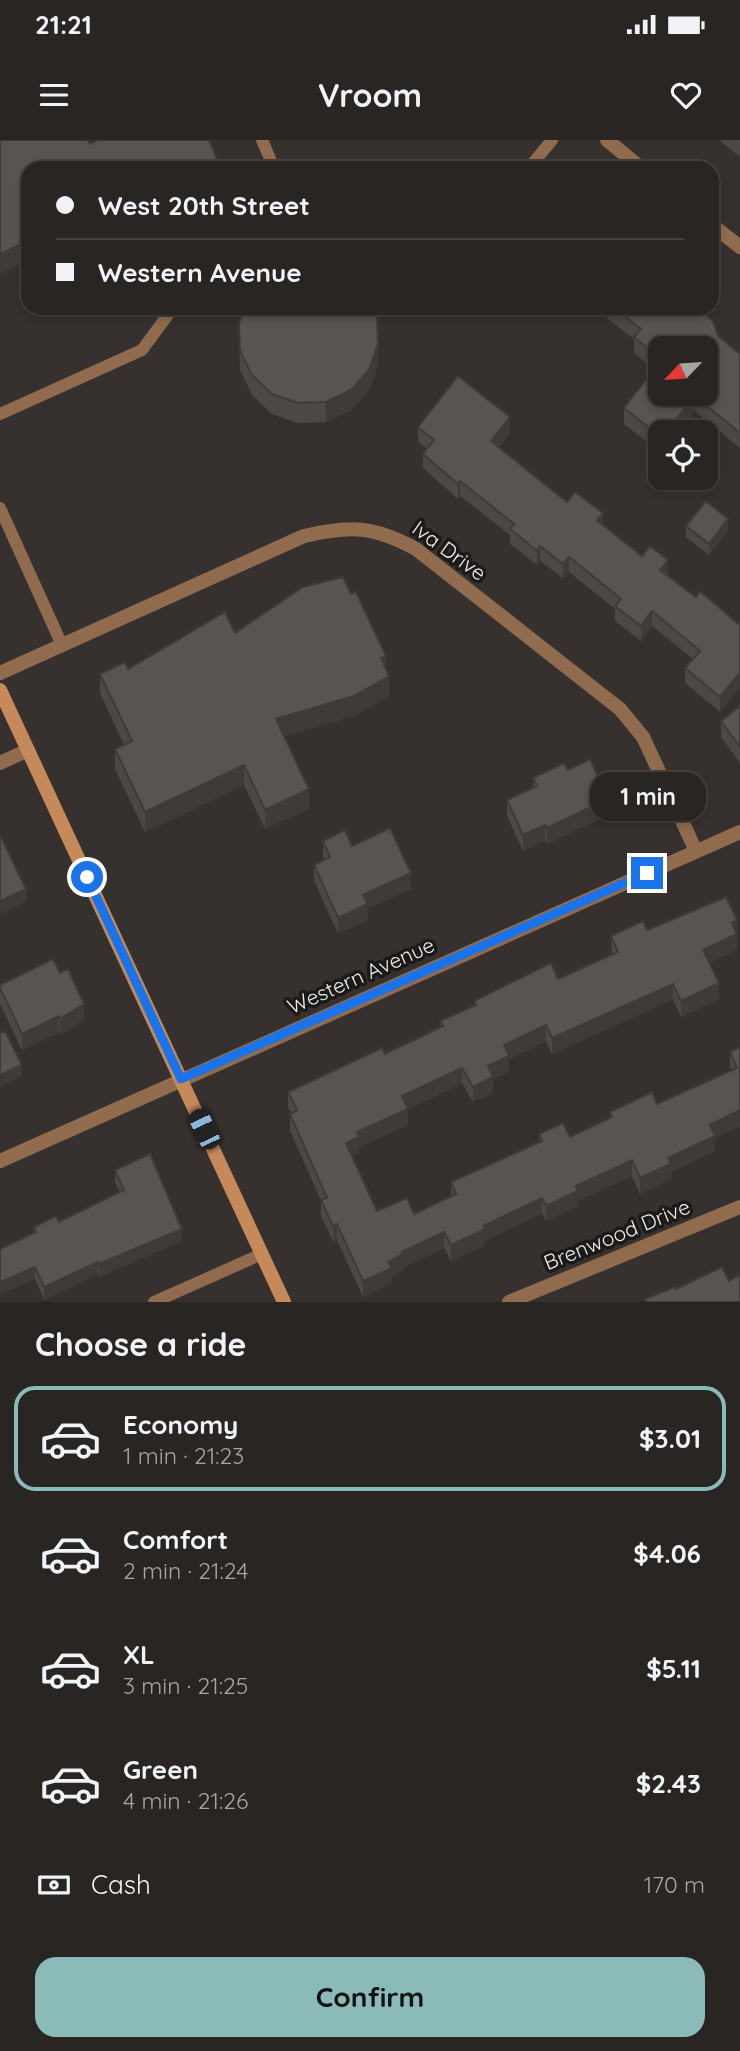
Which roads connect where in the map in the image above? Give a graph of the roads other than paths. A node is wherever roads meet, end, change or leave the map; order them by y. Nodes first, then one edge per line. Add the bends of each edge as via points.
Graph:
1 (262, 140) edge
2 (552, 140) edge
3 (607, 140) edge
4 (271, 161) edge
5 (535, 161) edge
6 (632, 161) edge
7 (719, 230) edge
8 (740, 247) edge
9 (168, 315) edge
10 (0, 414) edge
11 (0, 508) edge
12 (62, 645) junction
13 (0, 673) edge
14 (0, 690) edge
15 (28, 750) junction
16 (0, 763) edge
17 (740, 832) edge
18 (696, 851) junction
19 (181, 1079) junction
20 (0, 1161) edge
21 (740, 1207) edge
22 (262, 1254) junction
23 (153, 1302) edge
24 (284, 1302) edge
25 (509, 1302) edge

1 - 4 lane
2 - 5 lane
3 - 6 street
7 - 8 street
9 - 10 lane via 142,350
11 - 12 lane
12 - 13 street, Iva Drive
12 - 18 street, Iva Drive via 304,536 349,528 383,533 416,549 634,722
14 - 15 main road
15 - 16 street
15 - 19 main road
17 - 18 street, Western Avenue
18 - 19 street, Western Avenue
19 - 20 street, Western Avenue
19 - 22 main road
21 - 25 street, Brenwood Drive
22 - 23 lane
22 - 24 main road

